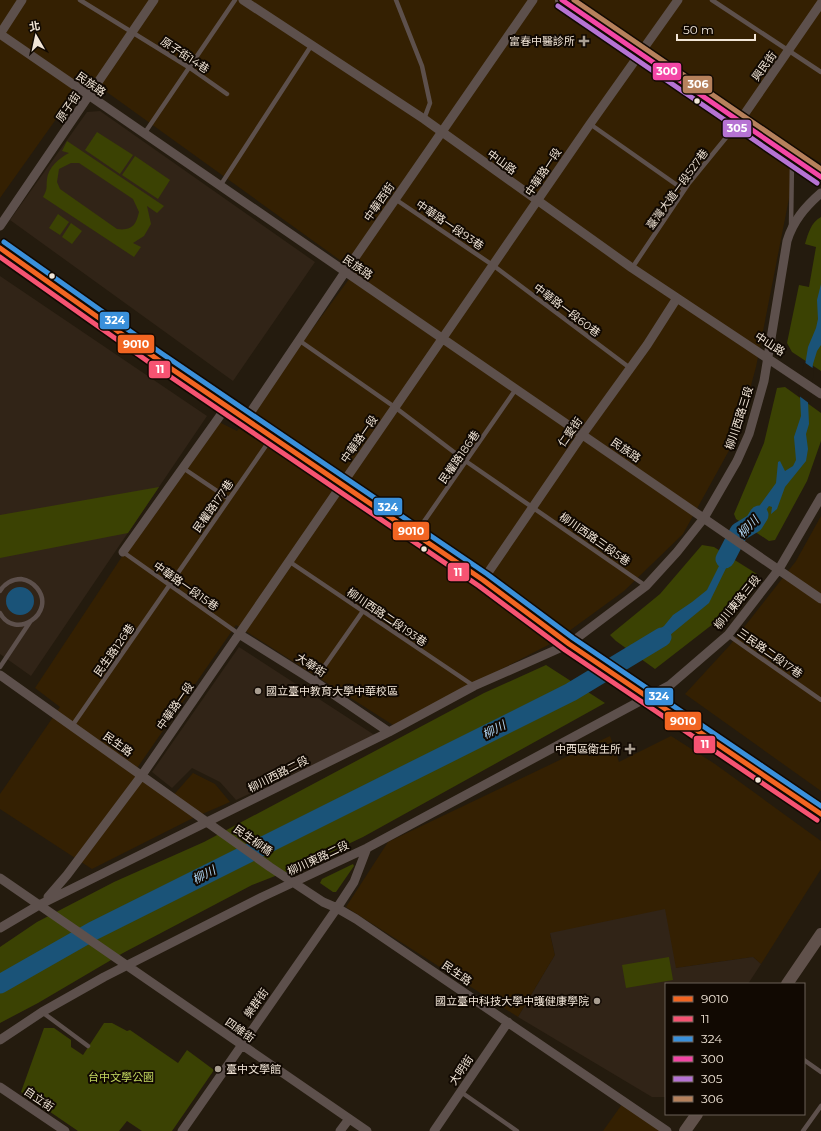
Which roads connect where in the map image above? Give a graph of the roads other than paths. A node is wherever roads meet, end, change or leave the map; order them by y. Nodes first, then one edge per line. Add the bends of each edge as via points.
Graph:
1 (22, 0) edge
2 (80, 0) edge
3 (154, 0) edge
4 (235, 0) edge
5 (243, 0) edge
6 (396, 0) edge
7 (534, 0) edge
8 (562, 0) edge
9 (678, 0) edge
10 (712, 0) edge
11 (821, 3) edge
12 (132, 32) junction
13 (0, 34) edge
14 (311, 46) junction
15 (789, 51) junction
16 (639, 53) junction
17 (190, 68) junction
18 (821, 72) edge
19 (227, 94) dead end
20 (89, 97) junction
21 (424, 119) junction
22 (739, 122) junction
23 (590, 124) junction
24 (441, 133) junction
25 (144, 134) junction
26 (792, 157) junction
27 (821, 177) edge
28 (220, 186) junction
29 (684, 190) junction
30 (821, 193) edge
31 (396, 199) junction
32 (537, 202) junction
33 (0, 226) edge
34 (791, 227) junction
35 (0, 248) edge
36 (494, 266) junction
37 (632, 268) junction
38 (344, 272) junction
39 (677, 298) junction
40 (442, 340) junction
41 (300, 341) junction
42 (768, 358) junction
43 (630, 368) junction
44 (516, 389) junction
45 (821, 394) edge
46 (227, 406) junction
47 (396, 408) junction
48 (246, 420) junction
49 (582, 435) junction
50 (272, 437) junction
51 (466, 462) junction
52 (183, 468) junction
53 (342, 486) junction
54 (821, 497) edge
55 (229, 499) junction
56 (533, 507) junction
57 (704, 518) junction
58 (415, 534) junction
59 (123, 552) joint
60 (290, 562) junction
61 (779, 569) junction
62 (483, 580) junction
63 (170, 585) junction
64 (646, 586) junction
65 (0, 591) edge
66 (821, 598) edge
67 (362, 611) junction
68 (0, 613) edge
69 (30, 622) junction
70 (239, 634) junction
71 (728, 635) junction
72 (569, 644) junction
73 (0, 667) edge
74 (0, 675) edge
75 (314, 681) junction
76 (474, 686) junction
77 (646, 696) junction
78 (821, 700) edge
79 (72, 726) junction
80 (389, 732) junction
81 (142, 775) junction
82 (821, 814) edge
83 (206, 822) junction
84 (222, 834) joint
85 (366, 848) junction
86 (270, 867) joint
87 (0, 878) edge
88 (294, 882) junction
89 (39, 905) junction
90 (337, 908) junction
91 (0, 928) edge
92 (821, 934) edge
93 (126, 966) junction
94 (788, 983) edge
95 (42, 1012) junction
96 (508, 1022) junction
97 (0, 1040) edge
98 (241, 1045) junction
99 (88, 1046) dead end
100 (805, 1061) edge
101 (821, 1072) edge
102 (0, 1087) edge
103 (461, 1092) junction
104 (821, 1106) edge
105 (696, 1115) edge
106 (349, 1119) junction
107 (65, 1131) edge
108 (182, 1131) edge
109 (340, 1131) edge
110 (367, 1131) edge
111 (434, 1131) edge
112 (517, 1131) edge
113 (667, 1131) edge
114 (685, 1131) edge
115 (803, 1131) edge

1 - 13 street
2 - 12 lane, 原子街14巷
3 - 12 street, 原子街
4 - 17 lane
5 - 14 street, 中山路
6 - 21 lane via 422,66 430,103
7 - 24 street, 中華西街
8 - 16 main road
9 - 16 street, 中華路一段
10 - 15 lane
11 - 15 street, 興民街
12 - 17 lane, 原子街14巷
12 - 20 street, 原子街
13 - 20 street, 民族路
14 - 21 street, 中山路
14 - 28 lane
15 - 18 lane
15 - 22 street, 興民街
16 - 22 main road
16 - 23 street, 中華路一段
17 - 19 lane, 原子街14巷
17 - 25 lane
20 - 25 street, 民族路
20 - 33 street, 原子街
21 - 24 street, 中山路
22 - 26 main road
22 - 29 lane, 臺灣大道一段527巷
23 - 29 lane
23 - 32 street, 中華路一段
24 - 31 street, 中華西街
24 - 32 street, 中山路
25 - 28 street, 民族路
26 - 27 main road
26 - 34 lane
28 - 38 street, 民族路
29 - 37 lane, 臺灣大道一段527巷
30 - 34 street, 柳川西路三段 via 807,205
31 - 36 lane, 中華路一段93巷
31 - 38 street, 中華西街
32 - 36 street, 中華路一段
32 - 37 street, 中山路
34 - 42 street, 柳川西路三段
35 - 46 main road
36 - 40 street, 中華路一段
36 - 43 lane, 中華路一段60巷
37 - 39 street, 中山路
38 - 40 street, 民族路
38 - 41 street, 中華西街
39 - 42 street, 中山路
39 - 43 street, 仁愛街
40 - 44 street, 民族路
40 - 47 street, 中華路一段
41 - 47 lane, 柳川西路三段5巷
41 - 48 street, 中華西街
42 - 45 street, 中山路
42 - 57 street, 柳川西路三段 via 749,434 737,461
43 - 49 street, 仁愛街
44 - 49 street, 民族路
44 - 51 lane, 民權路186巷
46 - 48 main road
46 - 52 street
47 - 51 lane, 柳川西路三段5巷
47 - 53 street, 中華路一段
48 - 50 main road
49 - 56 street, 仁愛街
49 - 57 street, 民族路
50 - 53 main road
50 - 55 lane, 民權路177巷
51 - 56 lane, 柳川西路三段5巷
51 - 58 lane, 民權路186巷
52 - 55 lane
52 - 59 street
53 - 58 main road
53 - 60 street, 中華路一段
54 - 61 street, 柳川東路三段
55 - 63 lane, 民權路177巷
56 - 62 street, 仁愛街
56 - 64 lane, 柳川西路三段5巷
57 - 61 street, 民族路
57 - 64 street, 柳川西路三段
58 - 62 main road
59 - 63 lane, 中華路一段15巷
60 - 67 lane, 柳川西路二段193巷
60 - 70 street, 中華路一段
61 - 66 street
61 - 71 street, 柳川東路三段
62 - 72 main road
63 - 70 lane, 中華路一段15巷
63 - 79 lane, 民生路126巷
64 - 72 street, 柳川西路三段
65 - 69 lane via 8,582 23,579 36,586 40,591 42,605 36,618
67 - 75 lane
67 - 76 lane, 柳川西路二段193巷
68 - 69 lane via 15,624
69 - 73 lane
70 - 75 street, 大華街
70 - 81 street, 中華路一段
71 - 77 street, 柳川東路三段 via 670,684 659,692
71 - 78 lane, 三民路二段17巷
72 - 76 street, 柳川西路二段
72 - 77 main road
74 - 79 street, 民生路
75 - 80 street, 大華街
76 - 80 street, 柳川西路二段
77 - 82 main road
77 - 85 street, 柳川東路二段 via 616,715
79 - 81 street, 民生路
80 - 83 street, 柳川西路二段
81 - 83 street, 民生路
81 - 89 street, 中華路一段 via 67,875
83 - 84 street, 民生路
83 - 89 street, 柳川西路二段
84 - 86 street, 民生柳橋
85 - 88 street, 柳川東路二段
85 - 90 street, 樂群街 via 354,882
86 - 88 street, 民生路
87 - 89 street
88 - 90 street, 民生路 via 323,902
88 - 93 street, 柳川東路二段
89 - 91 street, 柳川西路二段
89 - 93 street, 四維街
90 - 96 street, 民生路
90 - 98 street, 樂群街
92 - 94 main road
93 - 95 street, 柳川東路二段
93 - 98 street, 四維街
95 - 97 street, 柳川東路二段
95 - 99 lane
96 - 103 street, 大明街
96 - 113 street, 民生路
98 - 106 street, 四維街
98 - 108 street, 樂群街
100 - 101 lane
102 - 107 street, 自立街
103 - 111 street, 大明街
103 - 112 lane
104 - 115 lane
105 - 114 main road
106 - 109 street
106 - 110 street, 四維街

